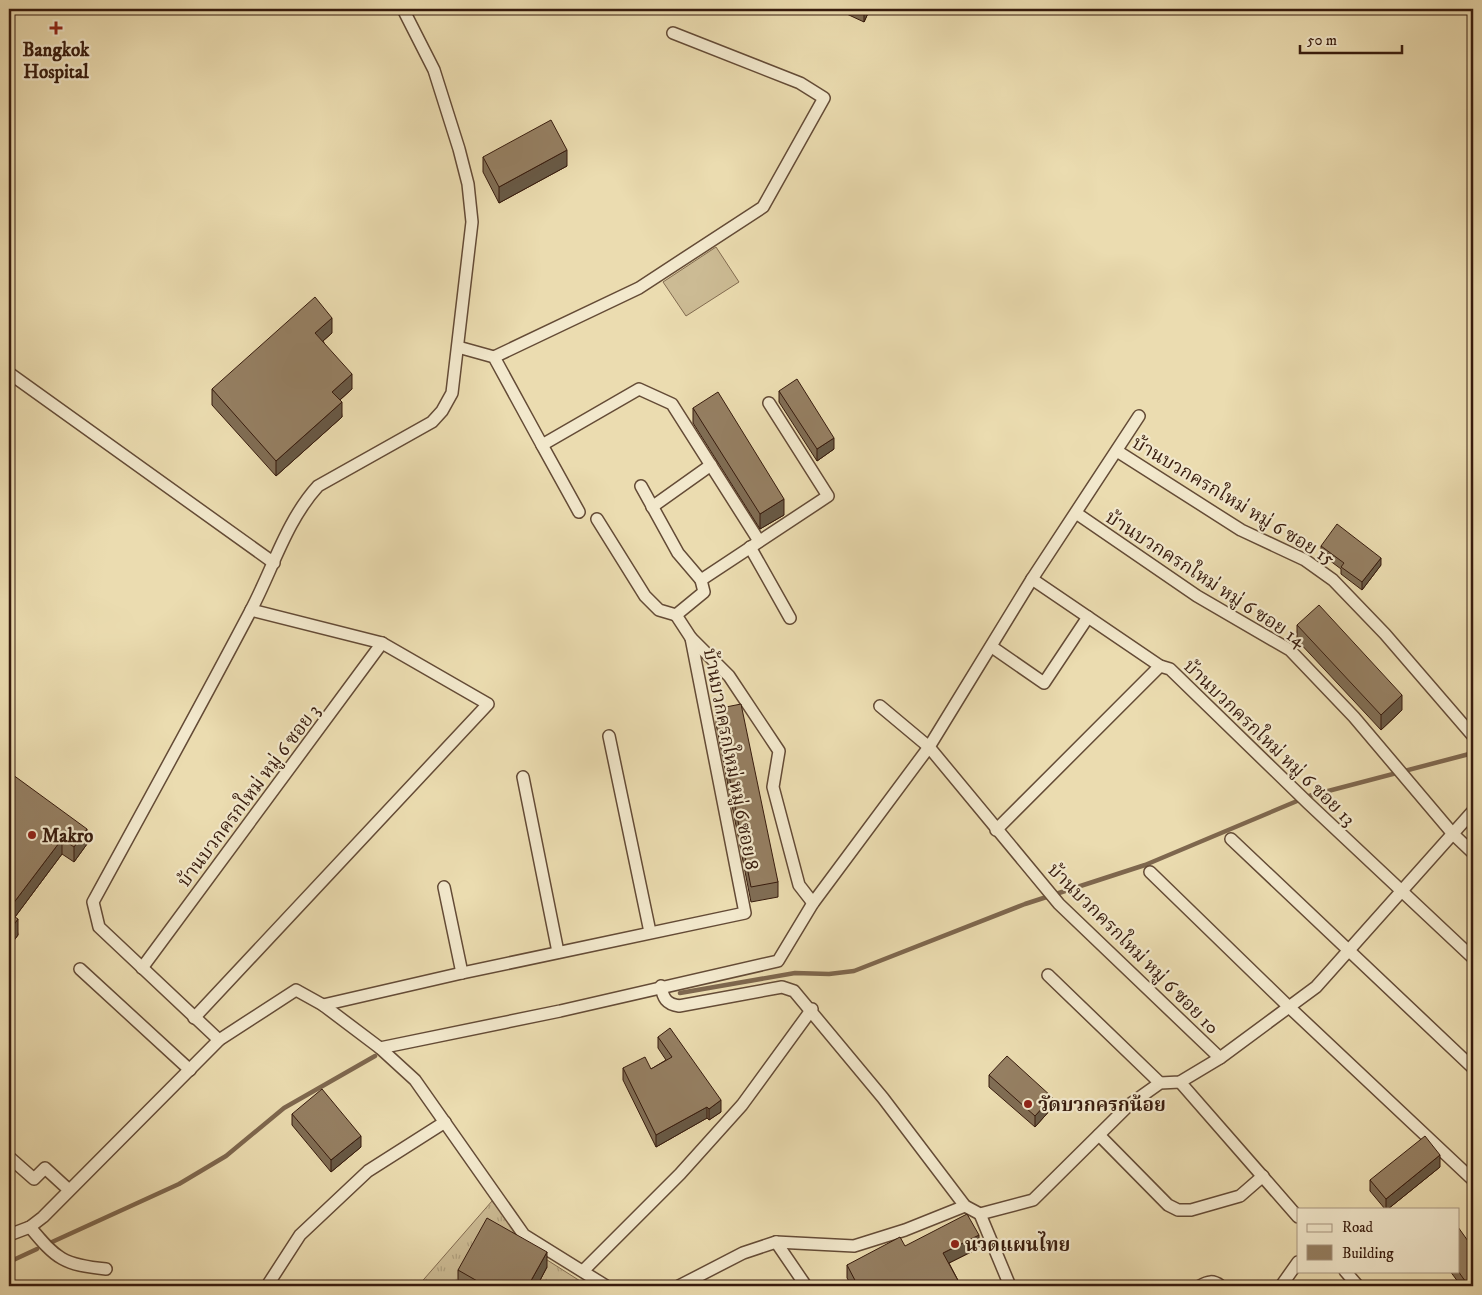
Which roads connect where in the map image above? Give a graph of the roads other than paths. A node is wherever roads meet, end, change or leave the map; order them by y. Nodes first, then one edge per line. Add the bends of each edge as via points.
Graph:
1 (403, 9) edge
2 (674, 33) dead end
3 (458, 348) junction
4 (494, 356) junction
5 (9, 373) edge
6 (769, 403) dead end
7 (1139, 416) dead end
8 (542, 445) junction
9 (1116, 451) junction
10 (711, 465) junction
11 (641, 486) dead end
12 (652, 507) junction
13 (579, 512) dead end
14 (1076, 513) junction
15 (597, 519) dead end
16 (754, 544) junction
17 (274, 563) junction
18 (1032, 579) junction
19 (701, 580) junction
20 (251, 610) junction
21 (676, 615) junction
22 (1088, 617) junction
23 (790, 618) dead end
24 (691, 638) junction
25 (382, 643) junction
26 (992, 647) junction
27 (1160, 666) junction
28 (880, 706) dead end
29 (1472, 734) edge
30 (609, 736) dead end
31 (929, 747) junction
32 (523, 777) dead end
33 (1473, 811) edge
34 (996, 830) junction
35 (1453, 834) junction
36 (1231, 839) dead end
37 (1473, 853) edge
38 (1150, 872) dead end
39 (444, 887) dead end
40 (1402, 892) junction
41 (813, 903) junction
42 (650, 932) junction
43 (1348, 951) junction
44 (558, 952) junction
45 (1473, 958) edge
46 (142, 968) junction
47 (80, 969) dead end
48 (462, 973) junction
49 (1048, 976) dead end
50 (661, 986) junction
51 (323, 1005) junction
52 (1288, 1006) junction
53 (812, 1010) junction
54 (194, 1018) junction
55 (219, 1040) junction
56 (380, 1048) junction
57 (1220, 1058) junction
58 (1473, 1068) edge
59 (190, 1070) junction
60 (1180, 1082) junction
61 (1160, 1083) junction
62 (445, 1122) junction
63 (1099, 1134) junction
64 (9, 1157) edge
65 (1263, 1176) junction
66 (1473, 1180) edge
67 (69, 1190) junction
68 (965, 1206) junction
69 (980, 1214) junction
70 (1297, 1216) edge
71 (30, 1227) junction
72 (9, 1235) edge
73 (776, 1242) junction
74 (1297, 1263) edge
75 (106, 1268) dead end
76 (583, 1271) junction
77 (1346, 1272) edge
78 (267, 1286) edge
79 (606, 1286) edge
80 (679, 1286) edge
81 (806, 1286) edge
82 (1010, 1286) edge
83 (1200, 1286) edge
84 (1221, 1286) edge
85 (1280, 1286) edge
86 (1358, 1286) edge

1 - 3 street via 434,70 468,184 472,222
2 - 4 street via 800,83 824,98 762,207 639,288
3 - 4 street
3 - 17 street via 452,393 442,411 432,422 318,486 302,508
4 - 8 street
5 - 17 street
6 - 16 street via 828,496
7 - 9 street
8 - 10 street via 639,389 672,404
8 - 13 street
9 - 14 street
9 - 29 street, บ้านบวกครกใหม่ หมู่ 6 ซอย 15 via 1241,530 1305,560 1333,580
10 - 12 street
10 - 16 street
11 - 12 street
12 - 19 street via 678,553
14 - 18 street
14 - 35 street, บ้านบวกครกใหม่ หมู่ 6 ซอย 14 via 1197,596 1290,650 1354,717
15 - 21 street via 645,596 659,610
16 - 19 street
16 - 23 street
17 - 20 street
18 - 22 street, บ้านบวกครกใหม่ หมู่ 6 ซอย 13
18 - 26 street
19 - 21 street via 704,592
20 - 25 street
20 - 46 street via 93,902 99,927
21 - 24 street, บ้านบวกครกใหม่ หมู่ 6 ซอย 8
22 - 26 street via 1044,683
22 - 27 street, บ้านบวกครกใหม่ หมู่ 6 ซอย 13
24 - 41 street via 729,676 779,751 773,787 799,885
24 - 42 street, บ้านบวกครกใหม่ หมู่ 6 ซอย 8 via 745,913
25 - 46 street, บ้านบวกครกใหม่ หมู่ 6 ซอย 3
25 - 54 street via 488,704
26 - 31 street
27 - 34 street
27 - 40 street, บ้านบวกครกใหม่ หมู่ 6 ซอย 13 via 1170,669
28 - 31 street, บ้านบวกครกใหม่ หมู่ 6 ซอย 10
30 - 42 street
31 - 34 street, บ้านบวกครกใหม่ หมู่ 6 ซอย 10
31 - 41 street
32 - 44 street
33 - 35 street
34 - 57 street, บ้านบวกครกใหม่ หมู่ 6 ซอย 10 via 1063,908
35 - 37 street, บ้านบวกครกใหม่ หมู่ 6 ซอย 14
35 - 40 street
36 - 43 street
38 - 52 street
39 - 48 street
40 - 43 street
40 - 45 street, บ้านบวกครกใหม่ หมู่ 6 ซอย 13
41 - 50 street via 778,961
42 - 44 street
43 - 52 street via 1316,987
43 - 58 street
44 - 48 street
46 - 54 street
47 - 59 street
48 - 51 street
49 - 61 street
50 - 53 street via 663,998 671,1005 679,1006 782,986 794,990
50 - 56 street via 560,1011
51 - 55 street via 296,990
51 - 56 street
52 - 57 street
52 - 66 street
53 - 68 street
53 - 76 street via 742,1105 680,1174
54 - 55 street
55 - 59 street
56 - 62 street via 415,1080
57 - 60 street
59 - 67 street
60 - 61 street
60 - 65 street
61 - 63 street via 1129,1105
62 - 76 street via 524,1235
62 - 78 street via 368,1171 300,1235
63 - 65 street via 1168,1205 1178,1210 1191,1210 1240,1196
63 - 69 street via 1033,1200
64 - 67 street via 34,1179 45,1168
65 - 70 street
67 - 71 street
68 - 69 street
68 - 73 street via 854,1246
69 - 82 street
71 - 72 street
71 - 75 street via 61,1259 78,1266
73 - 80 street via 742,1253
73 - 81 street
74 - 85 street
76 - 79 street
77 - 86 street
83 - 84 street via 1208,1281

